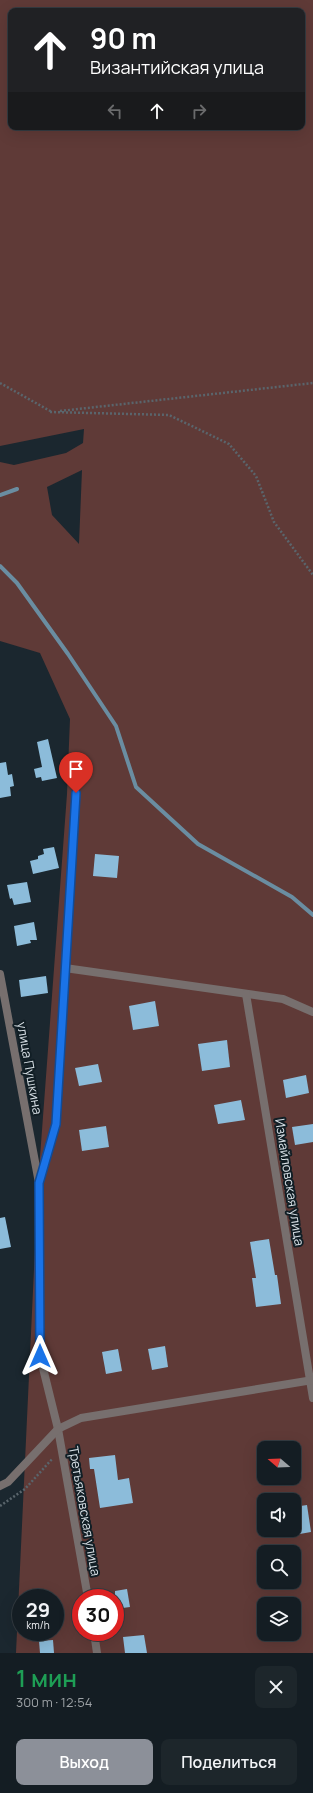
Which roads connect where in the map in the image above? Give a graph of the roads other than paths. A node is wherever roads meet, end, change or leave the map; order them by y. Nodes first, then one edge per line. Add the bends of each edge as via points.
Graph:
1 (76, 793) dead end
2 (66, 968) junction
3 (0, 974) edge
4 (246, 994) junction
5 (313, 1012) edge
6 (39, 1183) junction
7 (312, 1380) edge
8 (313, 1398) edge
9 (58, 1429) junction
10 (0, 1486) edge
11 (86, 1589) edge
12 (95, 1641) edge
13 (97, 1653) edge

1 - 2 street
2 - 4 street
2 - 6 street via 56,1124
3 - 6 street, улица Пушкина
4 - 5 street via 283,999
4 - 7 street, Измайловская улица
6 - 9 street, улица Пушкина via 40,1356
7 - 8 street, Измайловская улица
7 - 9 street via 81,1418
9 - 10 street via 8,1482
9 - 11 street, Третьяковская улица
12 - 13 street

